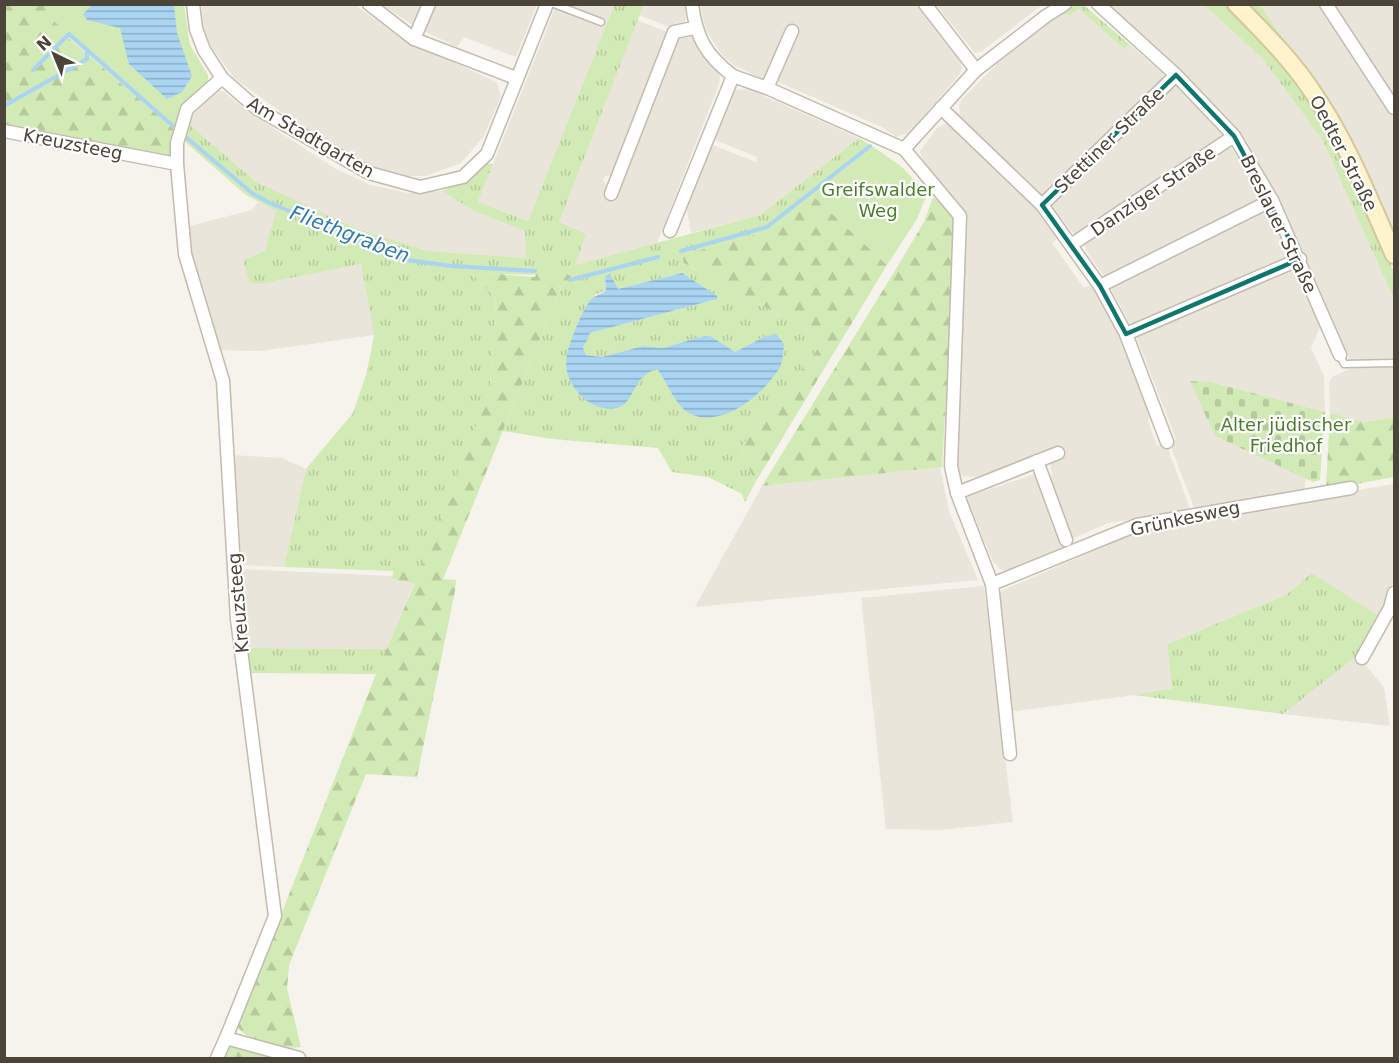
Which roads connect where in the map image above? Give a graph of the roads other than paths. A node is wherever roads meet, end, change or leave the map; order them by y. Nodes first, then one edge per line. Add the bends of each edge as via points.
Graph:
1 (193, 4) edge
2 (429, 4) edge
3 (547, 4) edge
4 (554, 4) edge
5 (692, 4) edge
6 (925, 4) edge
7 (1065, 4) edge
8 (1098, 4) edge
9 (1236, 4) edge
10 (1326, 4) edge
11 (370, 5) edge
12 (601, 22) dead end
13 (694, 28) junction
14 (792, 31) dead end
15 (414, 39) junction
16 (976, 70) junction
17 (1176, 75) junction
18 (733, 76) junction
19 (222, 78) junction
20 (516, 78) junction
21 (767, 88) junction
22 (941, 108) junction
23 (1395, 108) edge
24 (4, 131) edge
25 (1234, 136) junction
26 (904, 149) junction
27 (177, 164) junction
28 (611, 194) dead end
29 (1272, 200) junction
30 (1042, 205) junction
31 (670, 231) dead end
32 (1071, 245) junction
33 (1395, 255) edge
34 (1300, 259) junction
35 (1100, 286) junction
36 (1126, 334) junction
37 (1340, 355) joint
38 (1395, 363) edge
39 (1167, 442) dead end
40 (1058, 453) dead end
41 (1036, 461) junction
42 (1351, 488) dead end
43 (957, 494) junction
44 (1066, 540) dead end
45 (992, 584) junction
46 (1395, 593) edge
47 (1362, 658) dead end
48 (1010, 754) dead end
49 (226, 1038) junction
50 (299, 1058) edge
51 (217, 1059) edge

1 - 19 street, Am Stadtgarten via 204,50
2 - 15 street
3 - 20 street, Am Stadtgarten
4 - 12 lane
5 - 13 street
6 - 16 street
7 - 16 street
8 - 17 street, Breslauer Straße
9 - 33 main road, Oedter Straße via 1275,44 1323,107
10 - 23 street
11 - 15 street
13 - 18 street via 711,59
13 - 28 street via 674,32
14 - 21 street
15 - 20 street
16 - 22 street
17 - 25 street, Breslauer Straße
17 - 30 street, Stettiner Straße
18 - 21 street
18 - 31 street
19 - 20 street, Am Stadtgarten via 256,108 341,158 369,173 420,187 464,177 487,154
19 - 27 street, Kreuzsteeg via 187,109 177,143
21 - 26 street
22 - 26 street
22 - 30 street
24 - 27 street, Kreuzsteeg
25 - 29 street, Breslauer Straße
25 - 32 street, Danziger Straße
26 - 43 street via 960,216 951,466
27 - 49 street, Kreuzsteeg via 185,254 223,381 237,619 275,916
29 - 34 street, Breslauer Straße
29 - 35 street
30 - 32 street
32 - 35 street
34 - 36 street
34 - 37 street, Breslauer Straße
35 - 36 street
36 - 39 street
37 - 38 lane via 1344,364
40 - 41 street
41 - 43 street
41 - 44 street
42 - 45 street, Grünkesweg via 1137,525
43 - 45 street
45 - 48 street
46 - 47 street
49 - 50 street
49 - 51 street, Kreuzsteeg

